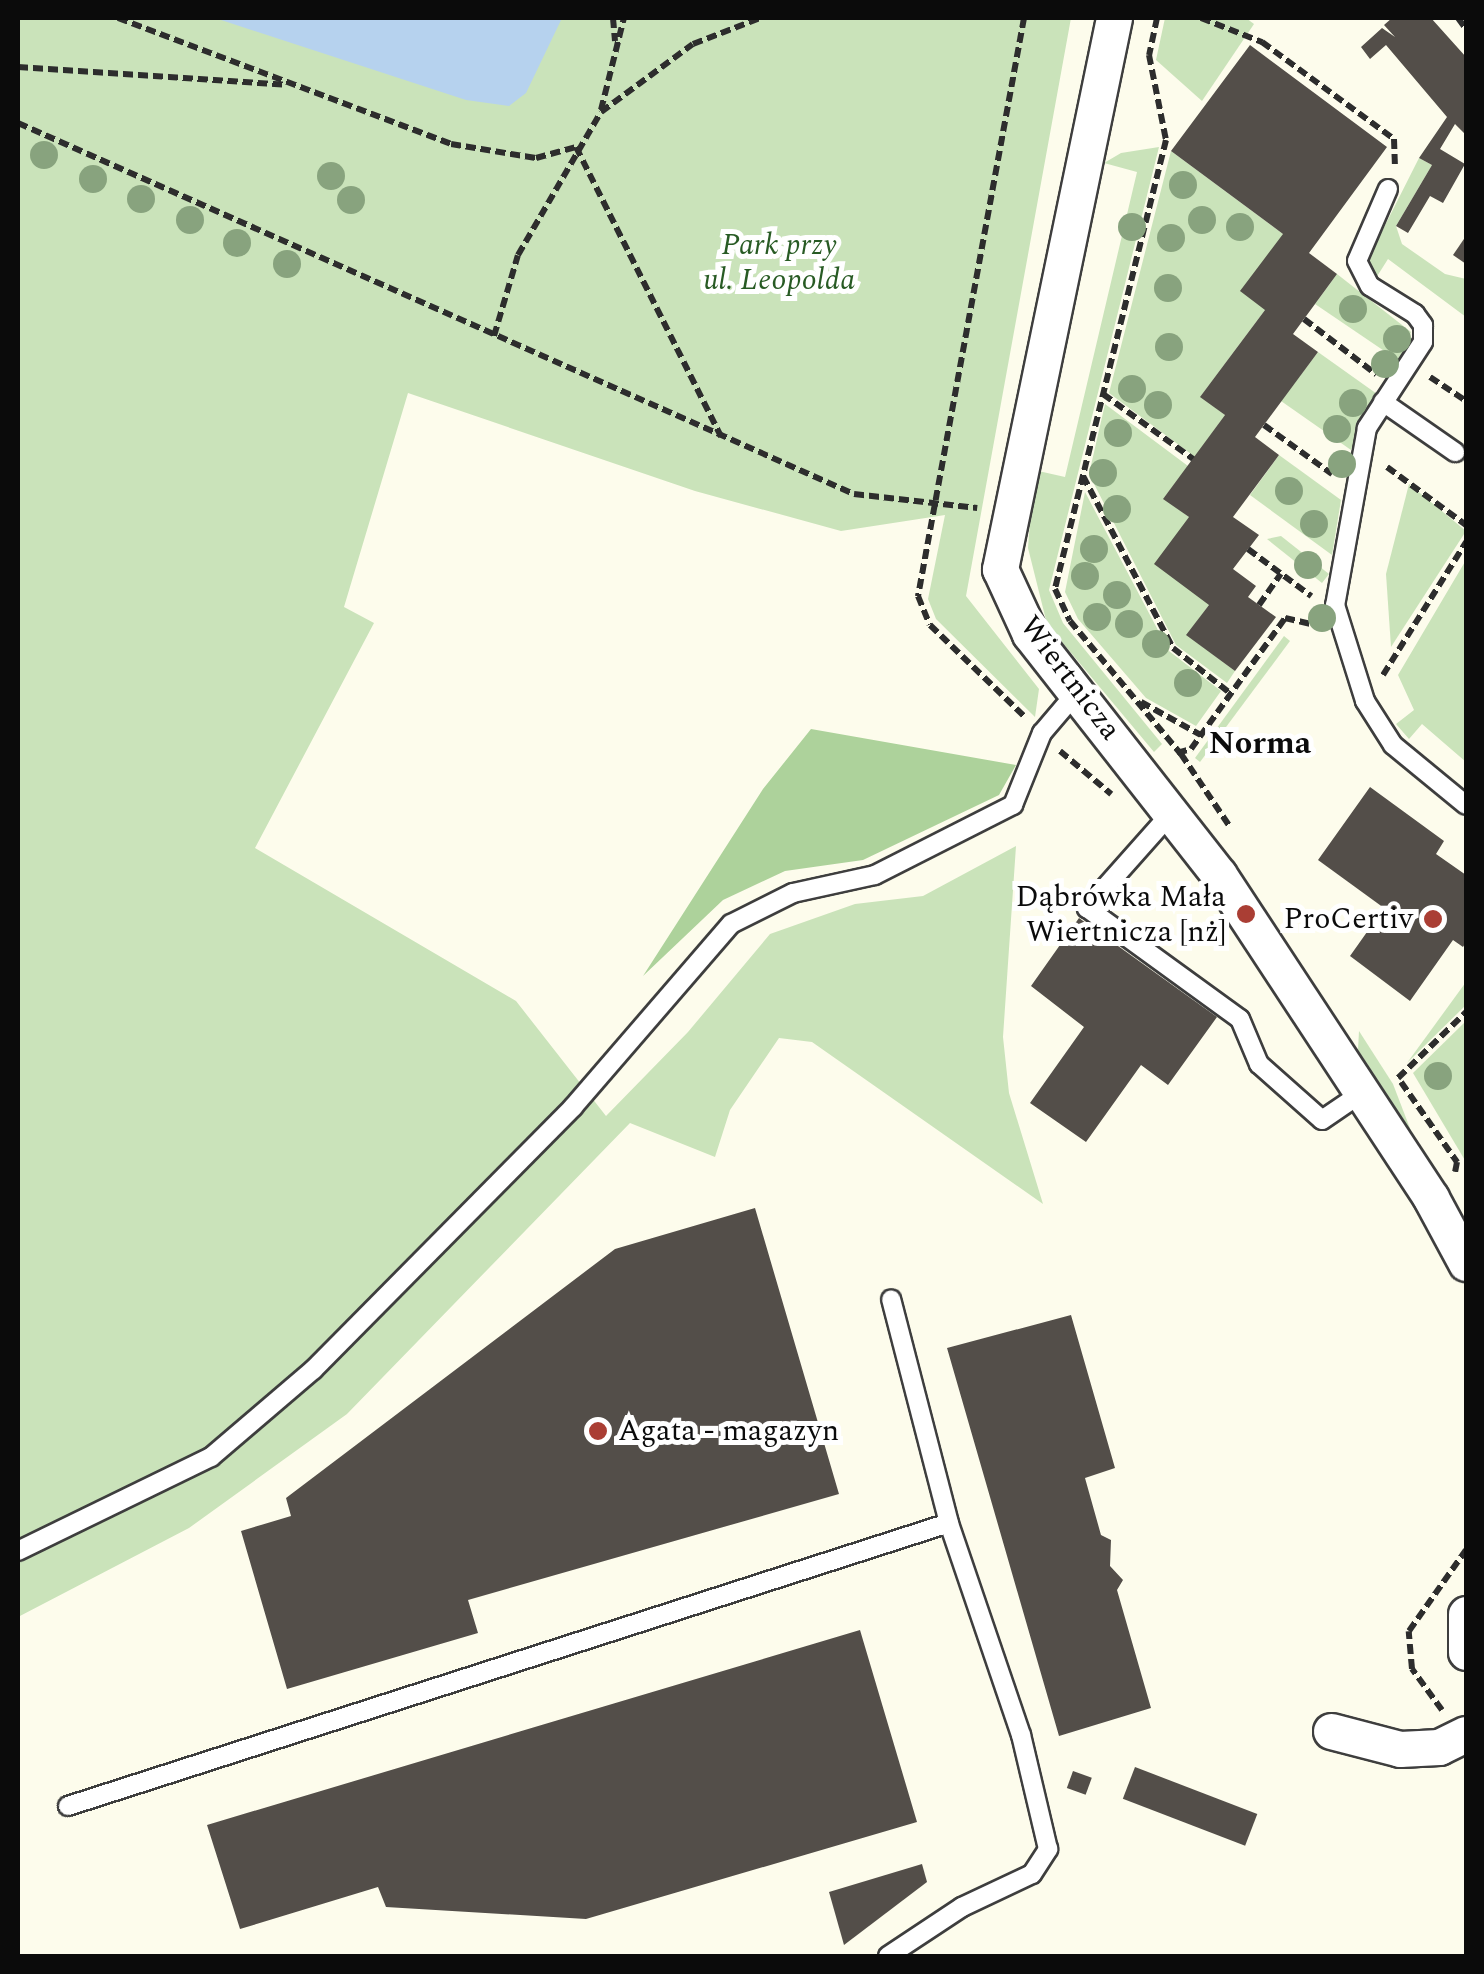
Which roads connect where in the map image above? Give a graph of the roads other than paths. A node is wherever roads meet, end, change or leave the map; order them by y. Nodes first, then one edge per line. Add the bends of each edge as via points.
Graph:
1 (1114, 18) edge
2 (1388, 189) road end
3 (1388, 394) junction
4 (1455, 452) dead end
5 (1076, 693) junction
6 (1466, 804) edge
7 (1173, 810) junction
8 (1362, 1092) junction
9 (1432, 1198) junction
10 (1466, 1241) edge
11 (1466, 1263) edge
12 (891, 1299) dead end
13 (948, 1523) junction
14 (18, 1552) edge
15 (1466, 1614) edge
16 (1466, 1652) edge
17 (1331, 1731) dead end
18 (1466, 1734) edge
19 (68, 1806) dead end
20 (888, 1956) edge

1 - 5 street, Wiertnicza via 1000,569 1030,634
2 - 3 lane via 1358,261 1370,286 1424,325 1423,342
3 - 4 lane
3 - 6 lane via 1352,487 1338,616 1365,701 1393,745
5 - 7 street, Wiertnicza
5 - 14 lane via 1042,733 1013,806 875,876 793,893 732,924 573,1106 314,1370 212,1457
7 - 8 street, Wiertnicza
7 - 8 lane via 1087,908 1240,1019 1260,1064 1316,1125
8 - 9 street, Wiertnicza
9 - 10 street, Wiertnicza
9 - 11 street, Wiertnicza
12 - 13 lane
13 - 19 lane
13 - 20 lane via 1022,1735 1048,1849 1032,1874 962,1907
15 - 16 street
17 - 18 street via 1400,1749 1438,1747

